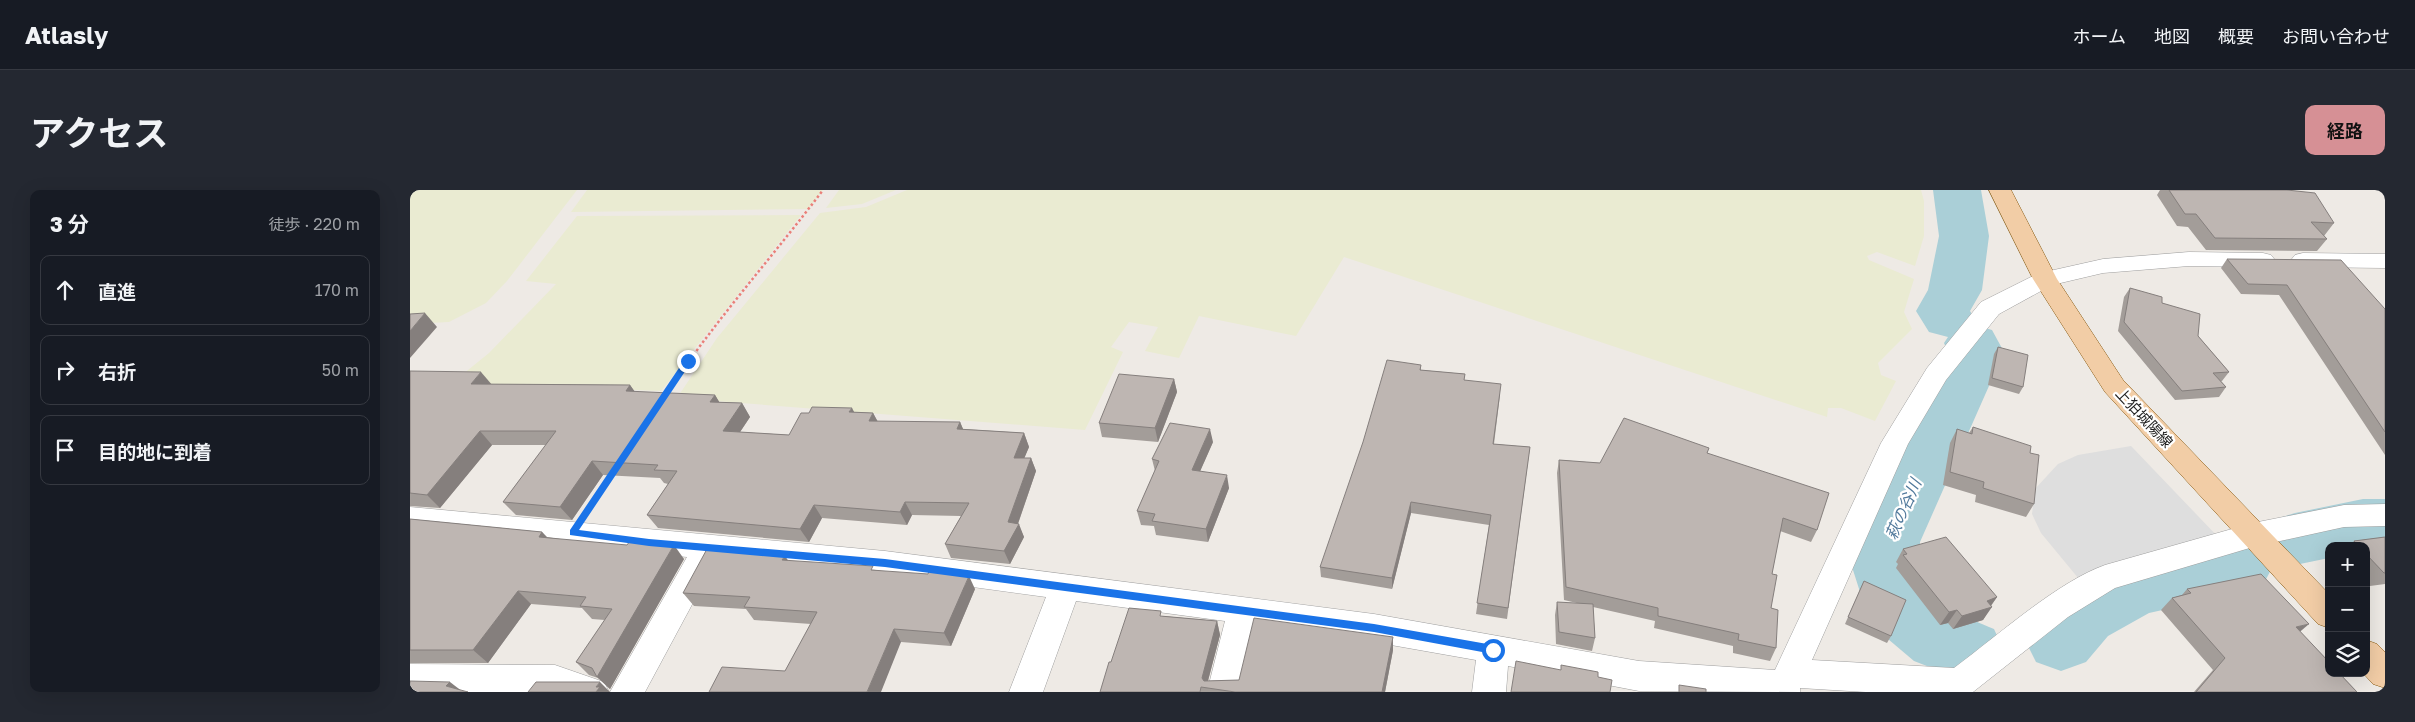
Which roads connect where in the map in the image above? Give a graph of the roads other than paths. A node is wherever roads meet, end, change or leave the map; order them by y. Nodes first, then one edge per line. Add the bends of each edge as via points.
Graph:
1 (2000, 190) edge
2 (2385, 261) edge
3 (2045, 279) junction
4 (2385, 515) edge
5 (410, 518) edge
6 (2253, 535) junction
7 (708, 547) junction
8 (1066, 586) junction
9 (1244, 610) junction
10 (2325, 611) edge
11 (1493, 650) junction
12 (2370, 658) edge
13 (2385, 674) edge
14 (410, 679) edge
15 (1786, 683) edge
16 (592, 692) edge
17 (627, 692) edge
18 (1026, 692) edge
19 (1224, 692) edge
20 (1489, 692) edge

1 - 3 main road, 上狛城陽線
2 - 3 street via 2190,259 2103,266
3 - 6 main road, 上狛城陽線 via 2114,386
3 - 15 street via 1990,308 1936,374 1896,443
4 - 6 street via 2344,516
5 - 7 street
6 - 10 main road, 上狛城陽線
6 - 15 street via 2105,578 2057,608 1960,683
7 - 8 street via 885,563
7 - 17 street
8 - 9 street
8 - 18 street
9 - 11 street via 1374,628
9 - 19 street
11 - 15 street via 1639,676
11 - 20 street
12 - 13 main road
14 - 16 street via 555,680

